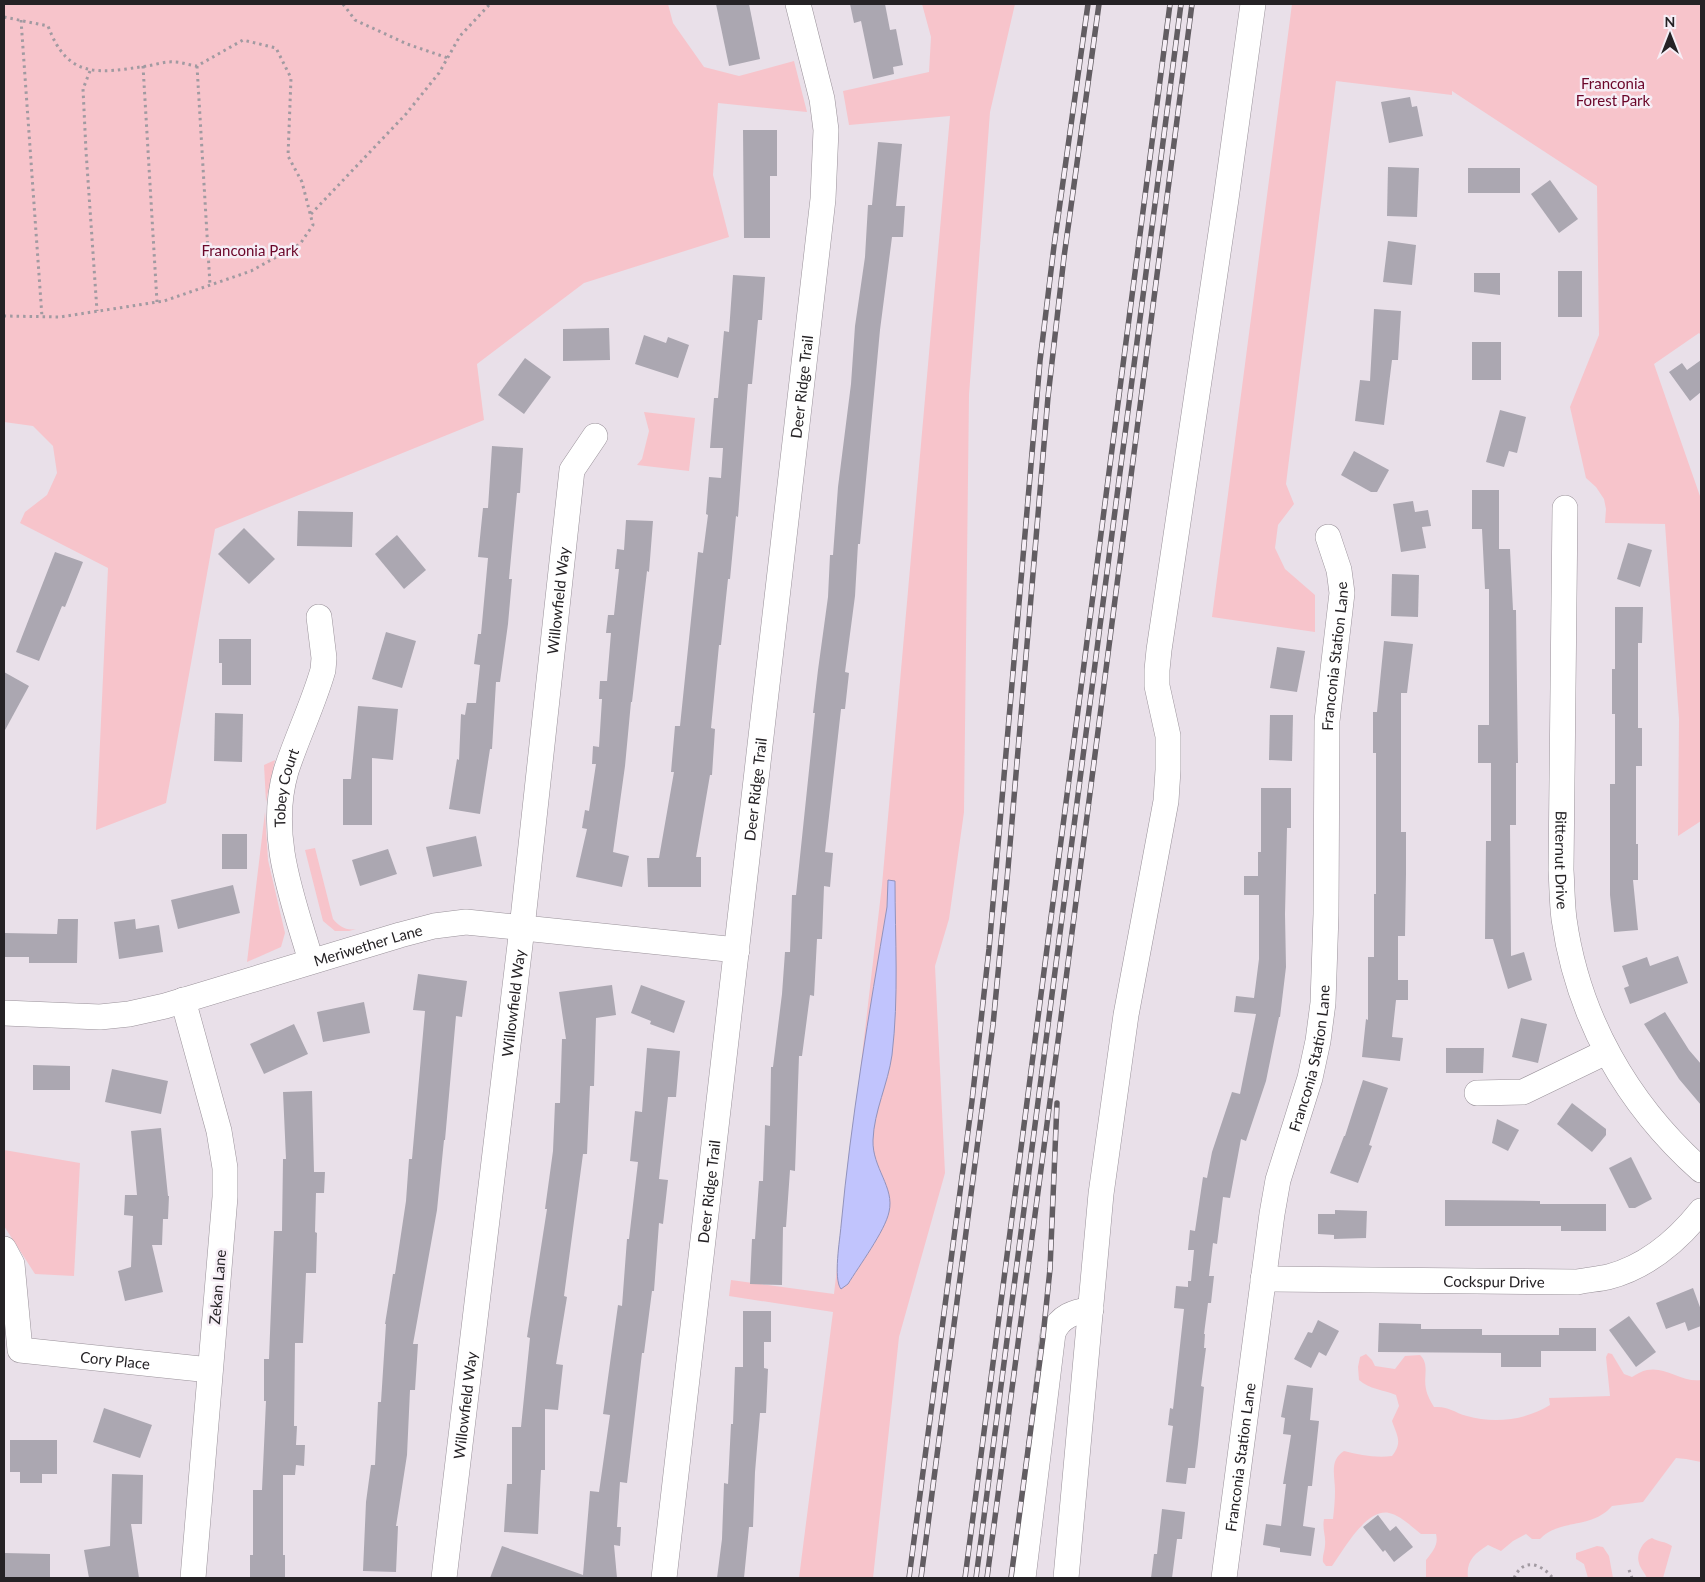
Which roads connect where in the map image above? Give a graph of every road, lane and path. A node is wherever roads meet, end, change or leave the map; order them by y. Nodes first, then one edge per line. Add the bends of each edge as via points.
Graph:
1 (342, 4) edge
2 (490, 4) edge
3 (798, 4) edge
4 (1253, 4) edge
5 (4, 17) edge
6 (21, 20) junction
7 (448, 58) junction
8 (142, 66) junction
9 (197, 66) junction
10 (90, 71) junction
11 (310, 214) junction
12 (210, 285) junction
13 (157, 302) junction
14 (97, 311) junction
15 (4, 316) edge
16 (42, 316) junction
17 (596, 436) dead end
18 (1565, 508) dead end
19 (1328, 537) dead end
20 (319, 617) dead end
21 (522, 928) junction
22 (737, 950) junction
23 (311, 961) junction
24 (183, 1000) junction
25 (4, 1013) edge
26 (1606, 1052) junction
27 (1476, 1093) dead end
28 (1701, 1170) edge
29 (1701, 1211) edge
30 (4, 1249) edge
31 (1263, 1279) junction
32 (1091, 1309) junction
33 (210, 1370) junction
34 (1629, 1570) dead end
35 (1552, 1577) edge
36 (193, 1578) edge
37 (444, 1578) edge
38 (664, 1578) edge
39 (1023, 1578) edge
40 (1066, 1578) edge
41 (1224, 1578) edge
42 (1514, 1578) edge
43 (1632, 1578) edge

1 - 7 path via 355,20 407,44
2 - 7 path via 460,36
3 - 22 street, Deer Ridge Trail via 822,99 826,166
4 - 32 street via 1156,670 1168,736 1166,801 1126,1014 1101,1194
5 - 6 path
6 - 10 path via 48,26 54,43 71,62
6 - 16 path
7 - 11 path via 406,114
8 - 9 path via 173,62
8 - 10 path via 117,71
8 - 13 path
9 - 11 path via 243,40 276,48 291,78 288,156 302,182
9 - 12 path
10 - 14 path via 83,89
11 - 12 path via 313,225 300,244 251,271
12 - 13 path
13 - 14 path
14 - 16 path via 60,317
15 - 16 path
17 - 21 street, Willowfield Way via 572,470
18 - 26 street, Bitternut Drive via 1561,870 1564,917 1579,987
19 - 31 street, Franconia Station Lane via 1342,581 1342,593 1327,721 1322,1004 1310,1078 1278,1180
20 - 23 street, Tobey Court via 323,670 286,771 278,821 284,868
21 - 22 street, Meriwether Lane
21 - 23 street, Meriwether Lane via 466,922 434,926
21 - 37 street, Willowfield Way
22 - 38 street, Deer Ridge Trail
23 - 24 street, Meriwether Lane
24 - 25 street, Meriwether Lane via 129,1014 100,1017
24 - 33 street, Zekan Lane via 219,1131 225,1168
26 - 27 street via 1523,1092
26 - 28 street, Bitternut Drive via 1642,1108
29 - 31 street, Cockspur Drive via 1677,1238 1657,1254 1626,1270 1577,1282
30 - 33 street, Cory Place via 12,1264 20,1350
31 - 41 street, Franconia Station Lane
32 - 39 street via 1068,1315 1057,1324 1053,1333
32 - 40 street
33 - 36 street, Zekan Lane
34 - 43 path
35 - 42 path via 1533,1564 1520,1570

